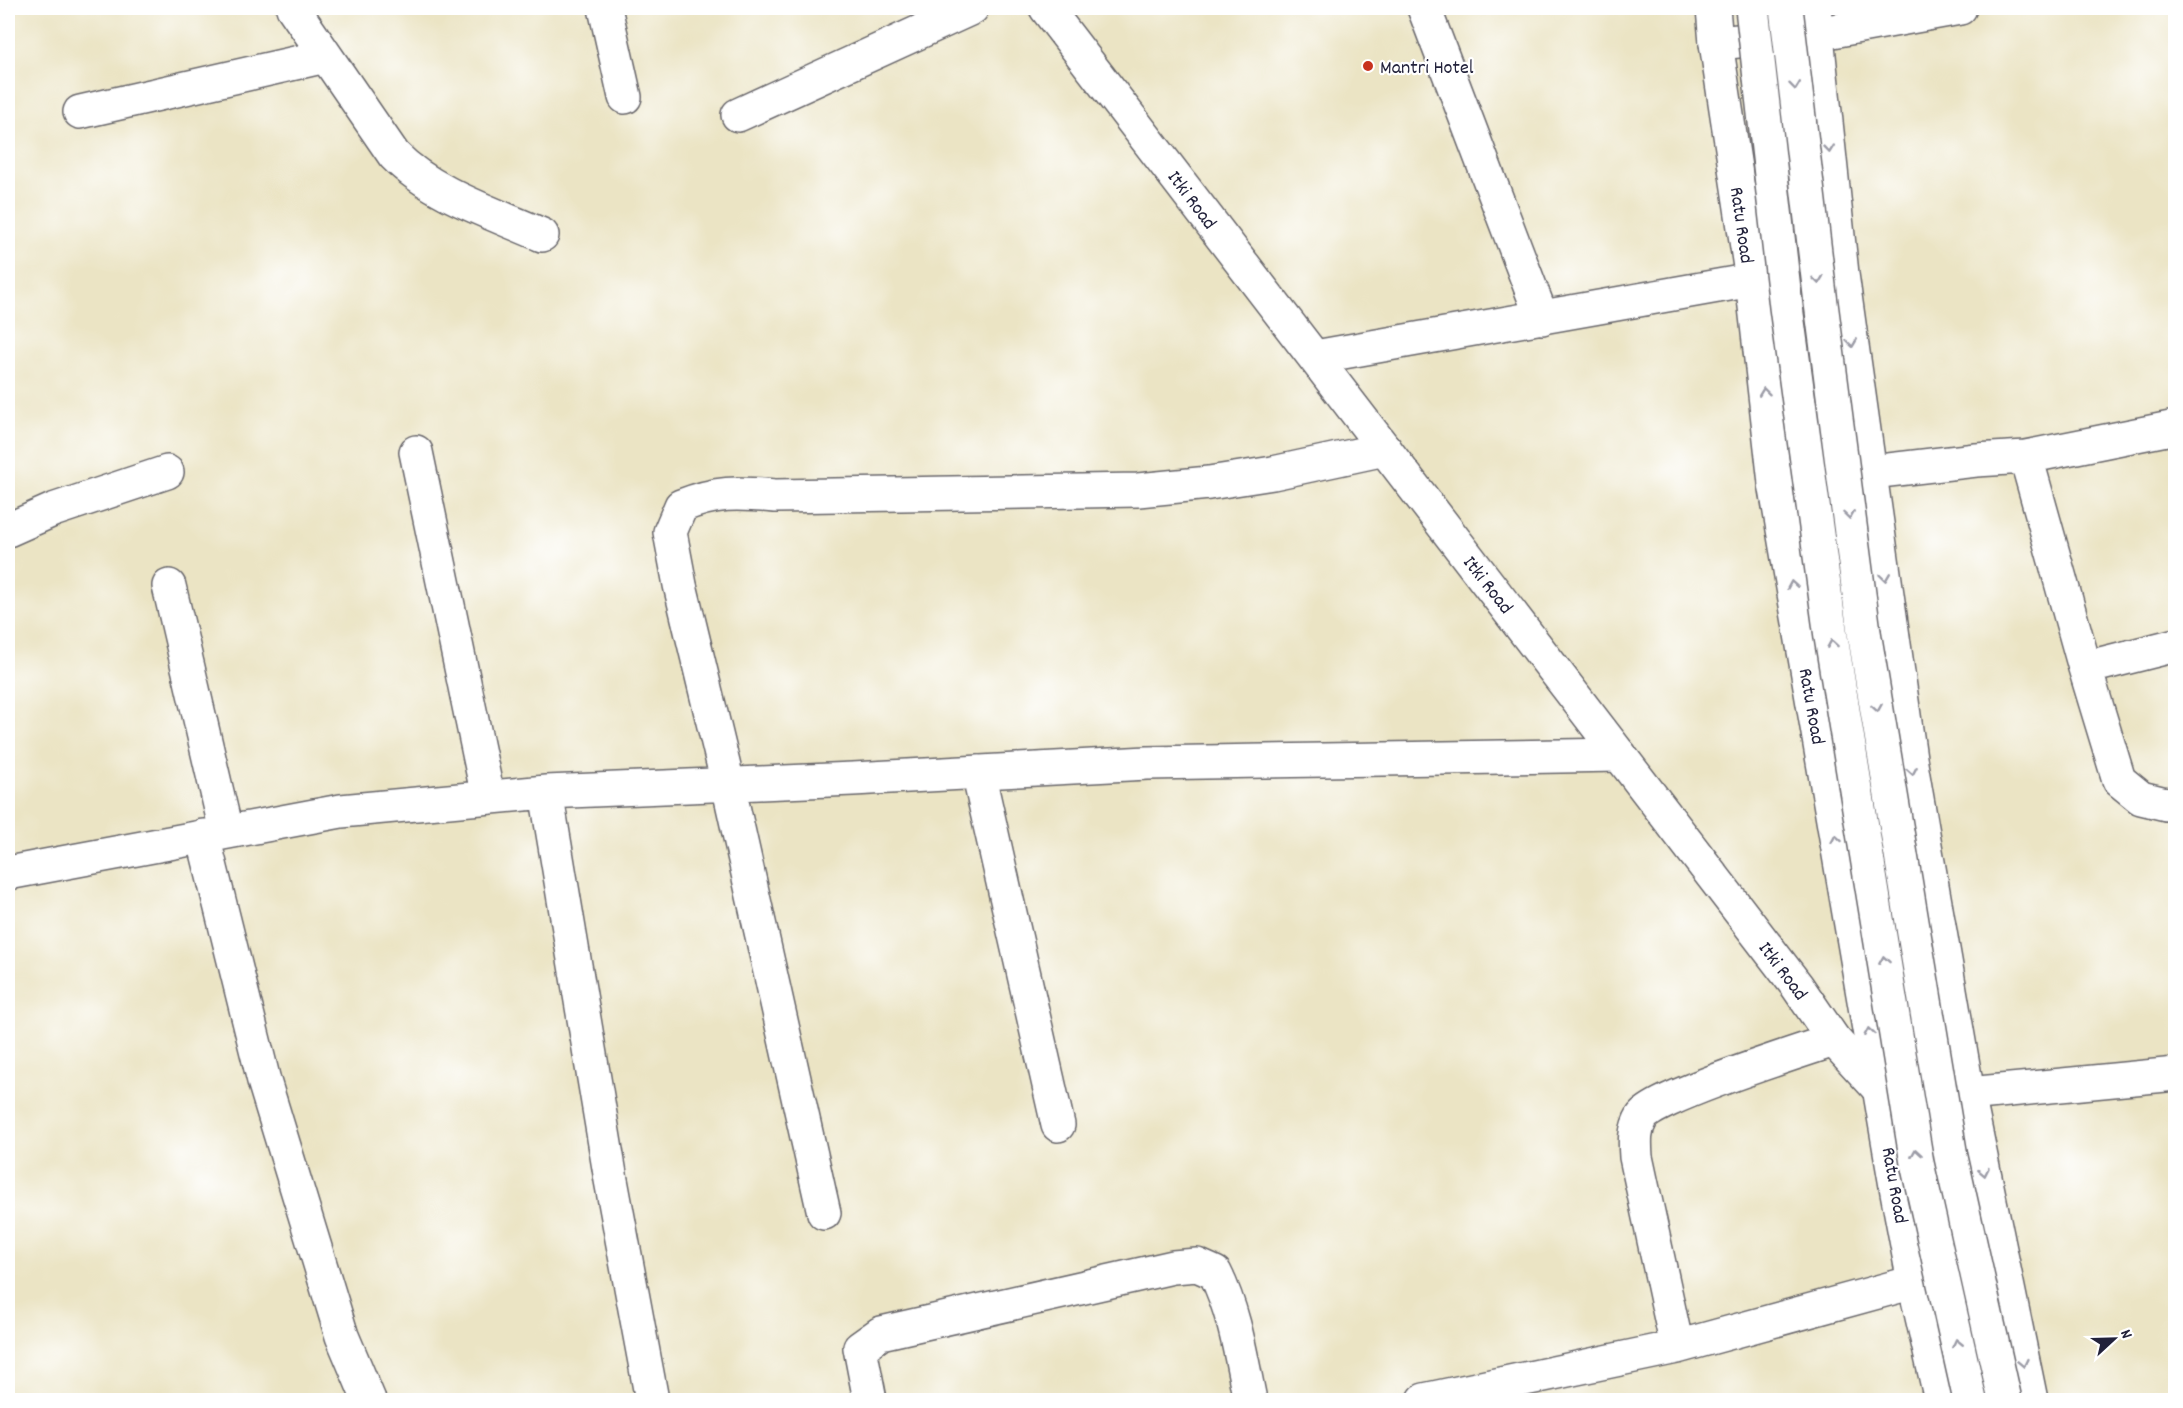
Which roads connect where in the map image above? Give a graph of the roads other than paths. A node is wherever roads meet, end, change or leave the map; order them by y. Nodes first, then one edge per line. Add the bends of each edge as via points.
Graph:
1 (293, 8) edge
2 (605, 8) edge
3 (972, 8) edge
4 (1046, 8) edge
5 (1424, 8) edge
6 (1713, 8) edge
7 (1752, 8) edge
8 (1786, 8) edge
9 (1960, 8) edge
10 (1815, 21) edge
11 (1716, 43) junction
12 (326, 56) junction
13 (625, 97) dead end
14 (80, 112) dead end
15 (738, 115) dead end
16 (542, 235) dead end
17 (1752, 280) junction
18 (1542, 318) junction
19 (1315, 357) junction
20 (2175, 427) edge
21 (1385, 449) junction
22 (416, 452) dead end
23 (2026, 456) junction
24 (167, 472) dead end
25 (1871, 473) junction
26 (1775, 483) junction
27 (8, 530) edge
28 (170, 586) dead end
29 (2175, 645) edge
30 (2085, 669) junction
31 (1620, 755) junction
32 (978, 772) junction
33 (728, 784) junction
34 (546, 792) junction
35 (488, 797) junction
36 (2175, 802) edge
37 (214, 834) junction
38 (8, 873) edge
39 (1834, 1040) junction
40 (2175, 1074) edge
41 (1879, 1089) junction
42 (1968, 1094) junction
43 (1058, 1125) dead end
44 (824, 1213) dead end
45 (1914, 1282) junction
46 (1677, 1347) junction
47 (1245, 1399) edge
48 (369, 1401) edge
49 (652, 1401) edge
50 (870, 1401) edge
51 (1424, 1401) edge
52 (1941, 1401) edge
53 (1970, 1401) edge
54 (2005, 1401) edge
55 (2031, 1401) edge

1 - 12 street
2 - 13 street
3 - 15 street
4 - 19 street, Itki Road
5 - 18 street
6 - 11 street, Ratu Road
53 -> 7 street, bridge via 1917,1163 1831,637 1786,308
8 -> 54 street, bridge via 1864,632 1951,1157
9 - 10 street
10 - 11 street
10 -> 25 street via 1842,274
11 - 17 street, Ratu Road
12 - 14 street
12 - 16 street via 408,170 439,189
17 - 18 street
26 -> 17 street, Ratu Road
18 - 19 street
19 - 21 street, Itki Road
20 - 23 street
21 - 31 street, Itki Road
21 - 33 street via 1273,473 1138,490 776,496 737,493 705,496 681,506 670,532
22 - 35 street
23 - 25 street
23 - 30 street
24 - 27 street via 53,510
25 - 26 street
25 -> 42 street via 1910,758
41 -> 26 street, Ratu Road
28 - 37 street
29 - 30 street
30 - 36 street via 2119,780 2141,798 2166,804
31 - 32 street via 1147,763
31 - 39 street, Itki Road
32 - 33 street
32 - 43 street
33 - 34 street
33 - 44 street
34 - 35 street
34 - 49 street
35 - 37 street via 341,811
37 - 38 street
37 - 48 street via 264,1081 342,1336
39 - 41 street, Itki Road
39 - 46 street via 1684,1093 1642,1115 1635,1134 1636,1157
40 - 42 street
41 - 42 street
41 - 45 street, Ratu Road
42 -> 55 street
45 - 46 street
45 - 52 street, Ratu Road
46 - 51 street
47 - 50 street via 1225,1293 1215,1273 1197,1265 1173,1267 881,1333 860,1348

